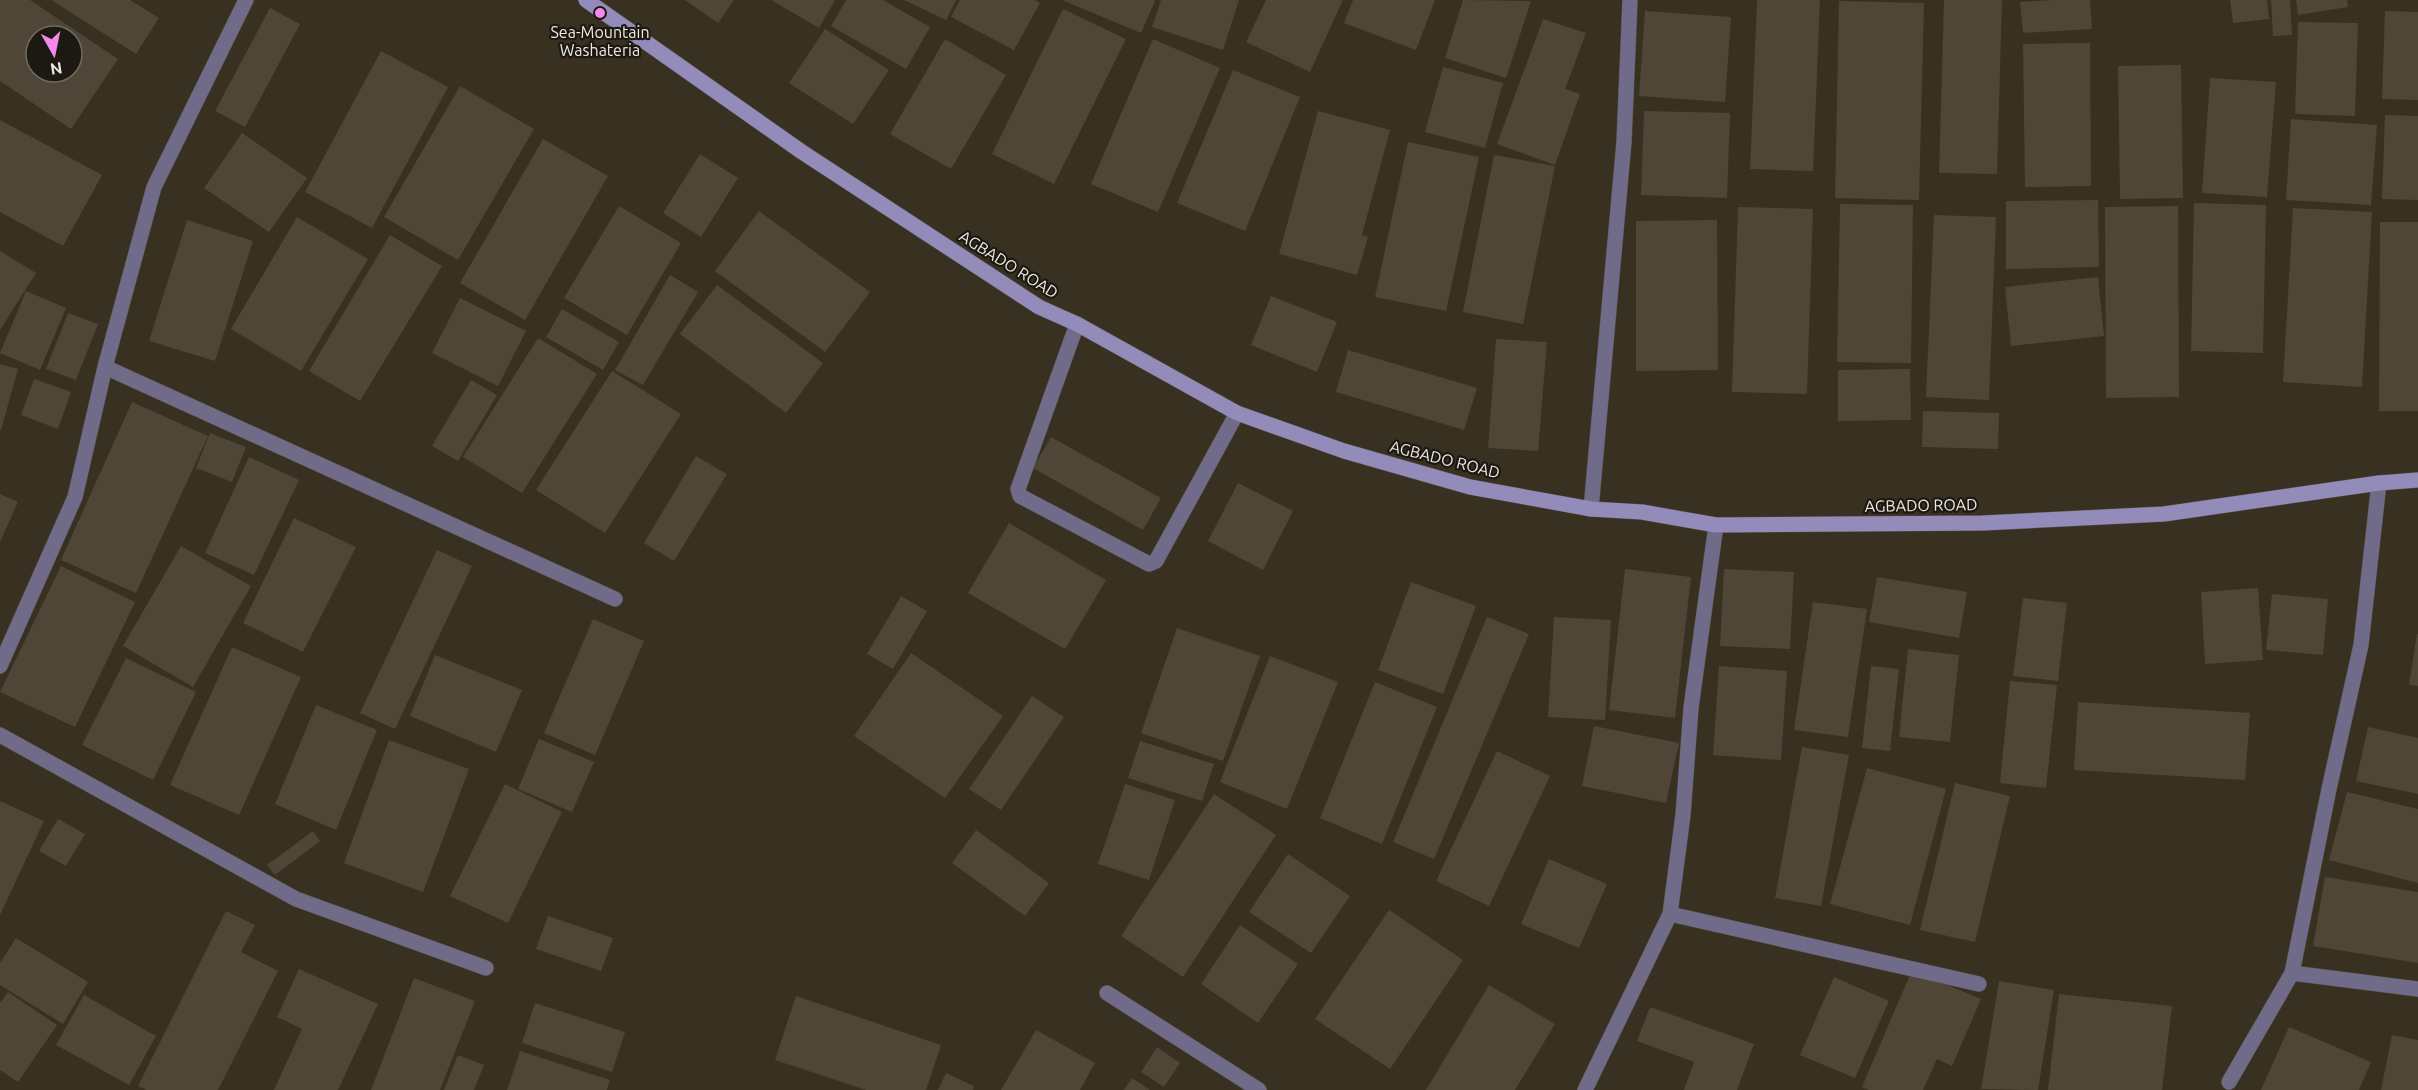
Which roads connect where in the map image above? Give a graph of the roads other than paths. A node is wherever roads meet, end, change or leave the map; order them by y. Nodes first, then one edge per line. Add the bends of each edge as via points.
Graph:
1 (246, 0) edge
2 (586, 0) edge
3 (1630, 0) edge
4 (1077, 324) junction
5 (105, 368) junction
6 (1237, 413) junction
7 (2418, 480) edge
8 (2379, 483) junction
9 (1591, 509) junction
10 (1716, 525) junction
11 (615, 599) dead end
12 (0, 666) edge
13 (0, 735) edge
14 (1670, 914) junction
15 (486, 968) dead end
16 (2292, 973) junction
17 (1979, 984) dead end
18 (2418, 989) edge
19 (1107, 993) dead end
20 (2229, 1082) dead end
21 (1259, 1090) edge
22 (1585, 1090) edge

1 - 5 street via 154,188
2 - 4 main road, AGBADO ROAD via 802,152 1039,307
3 - 9 street via 1624,142
4 - 6 main road, AGBADO ROAD
4 - 6 street via 1018,489 1020,496 1153,563
5 - 11 street
5 - 12 street via 75,497
6 - 9 main road, AGBADO ROAD via 1344,451 1470,487
7 - 8 main road, AGBADO ROAD
8 - 10 main road, AGBADO ROAD via 2164,514 1983,523
8 - 16 street via 2361,645
9 - 10 main road, AGBADO ROAD via 1642,512
10 - 14 street via 1691,708
13 - 15 street via 296,898
14 - 17 street
14 - 22 street
16 - 18 street
16 - 20 street
19 - 21 street

